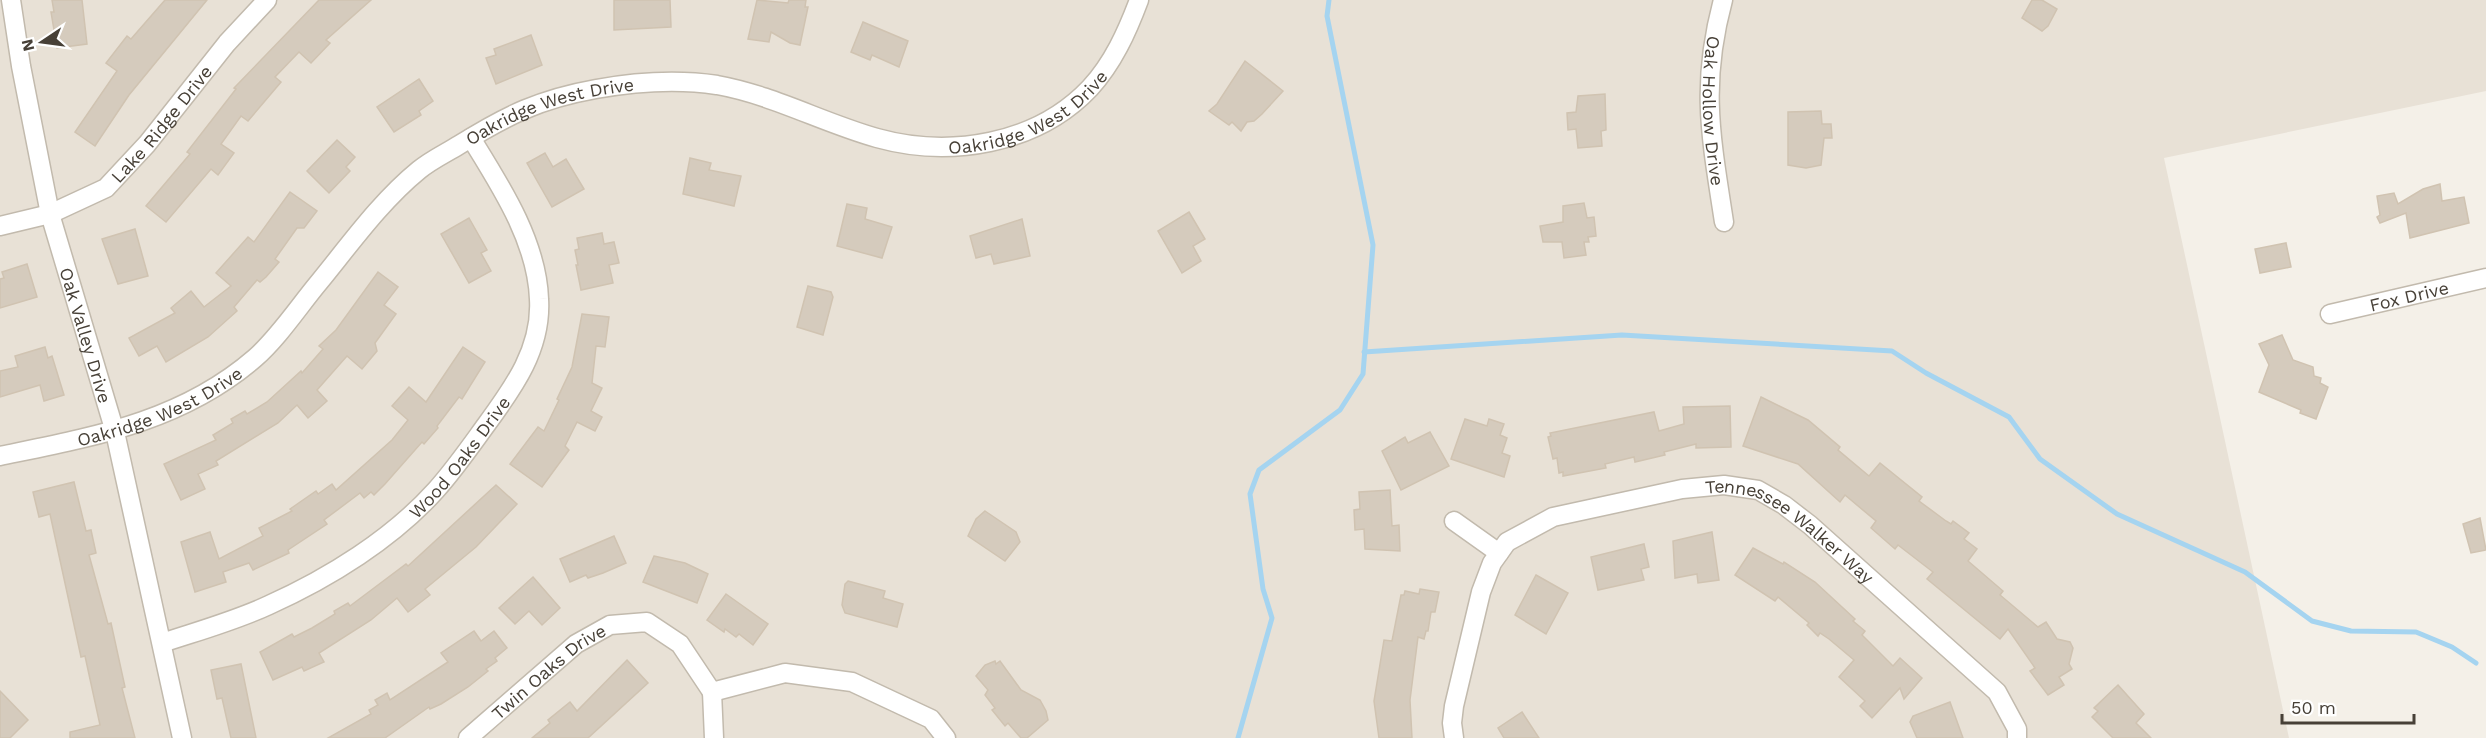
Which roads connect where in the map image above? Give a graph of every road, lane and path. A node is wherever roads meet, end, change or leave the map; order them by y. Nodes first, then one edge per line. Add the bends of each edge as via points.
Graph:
1 (11, 0) edge
2 (267, 0) edge
3 (1139, 0) edge
4 (1723, 0) edge
5 (8, 27) edge
6 (471, 138) junction
7 (50, 214) junction
8 (1724, 222) dead end
9 (0, 226) edge
10 (2486, 278) edge
11 (2330, 314) dead end
12 (115, 432) junction
13 (0, 456) edge
14 (1454, 521) dead end
15 (1499, 553) junction
16 (162, 643) junction
17 (712, 692) junction
18 (182, 738) edge
19 (468, 738) edge
20 (714, 738) edge
21 (946, 738) edge
22 (1454, 738) edge
23 (2018, 738) edge

1 - 5 street, Oak Valley Drive
2 - 7 street, Lake Ridge Drive via 227,43 120,176 94,196
3 - 6 street, Oakridge West Drive via 1126,34 1089,88 1061,112 1026,131 992,142 952,149 921,148 876,138 783,102 717,86 679,82 596,89 554,99 516,111
4 - 8 street, Oak Hollow Drive via 1712,39 1708,99
5 - 7 street, Oak Valley Drive
6 - 12 street, Oakridge West Drive via 420,169 384,204 256,357 197,400
6 - 16 street, Wood Oaks Drive via 499,183 524,237 539,298 538,328 532,349 514,385 437,489 390,532 332,572 268,605
7 - 9 street, Lake Ridge Drive
7 - 12 street, Oak Valley Drive
10 - 11 street, Fox Drive
12 - 13 street, Oakridge West Drive
12 - 16 street, Oak Valley Drive
14 - 15 street
15 - 22 street, Tennessee Walker Way via 1481,592 1454,706
15 - 23 street, Tennessee Walker Way via 1507,542 1553,517 1683,489 1724,485 1758,490 1810,525 1997,692
16 - 18 street, Oak Valley Drive
17 - 19 street, Twin Oaks Drive via 680,644 647,621 610,626 576,644
17 - 20 street
17 - 21 street via 785,673 852,682 931,719

